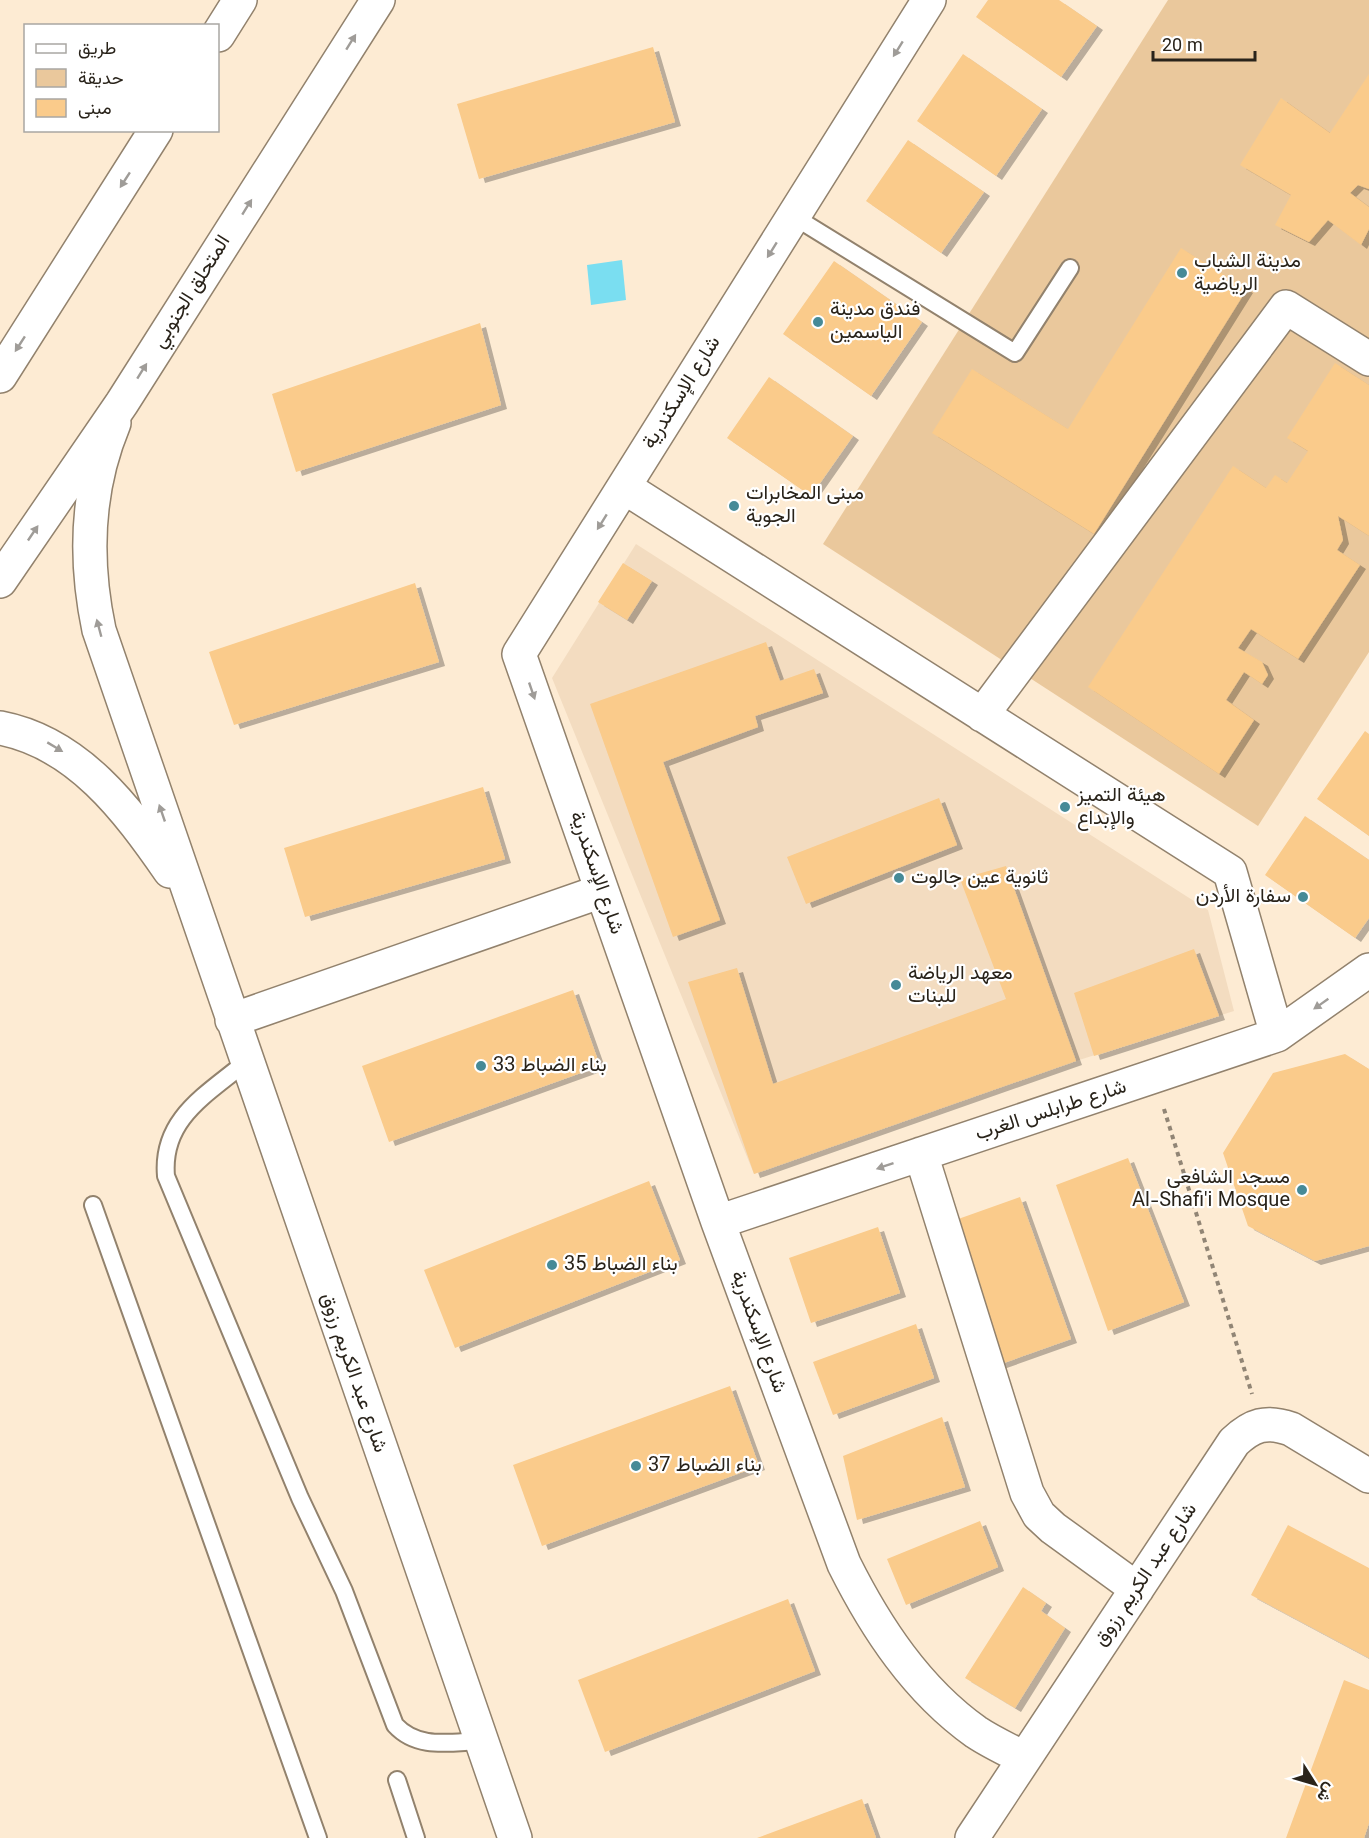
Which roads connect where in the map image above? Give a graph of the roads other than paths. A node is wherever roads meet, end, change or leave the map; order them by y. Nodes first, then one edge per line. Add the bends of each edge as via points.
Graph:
1 (240, 0) edge
2 (378, 0) edge
3 (929, 0) edge
4 (219, 32) edge
5 (155, 132) edge
6 (793, 216) junction
7 (1070, 268) dead end
8 (1369, 359) edge
9 (0, 376) edge
10 (122, 402) junction
11 (624, 487) junction
12 (0, 581) edge
13 (982, 715) junction
14 (0, 728) edge
15 (602, 891) junction
16 (194, 908) junction
17 (1369, 970) edge
18 (232, 1020) junction
19 (1277, 1035) junction
20 (247, 1061) junction
21 (921, 1154) junction
22 (93, 1205) dead end
23 (718, 1222) junction
24 (1369, 1476) edge
25 (1137, 1589) junction
26 (481, 1741) junction
27 (1024, 1758) junction
28 (397, 1780) dead end
29 (318, 1838) edge
30 (416, 1838) edge
31 (515, 1838) edge
32 (972, 1838) edge

1 - 4 main road
10 -> 2 main road, المتحلق الجنوبي
3 -> 6 main road, شارع الإسكندرية
5 -> 9 main road
6 - 7 lane via 1016,353
6 -> 11 main road, شارع الإسكندرية
8 - 13 main road via 1286,307
12 -> 10 main road, المتحلق الجنوبي
16 -> 10 main road via 99,630 92,598 92,498 99,465
11 - 13 main road
11 -> 15 main road, شارع الإسكندرية via 519,654
13 - 19 main road via 1230,872
14 -> 16 main road via 44,741 81,767 137,823
15 - 18 main road
15 - 23 main road, شارع الإسكندرية
16 - 18 main road, شارع عبد الكريم رزوق
17 -> 19 main road, شارع طرابلس الغرب
18 - 20 main road, شارع عبد الكريم رزوق
19 - 21 main road, شارع طرابلس الغرب
20 - 26 main road, شارع عبد الكريم رزوق
20 - 26 lane via 174,1128 166,1152 166,1176 300,1498 344,1591 394,1725 421,1742
21 -> 23 main road, شارع طرابلس الغرب
21 - 25 main road via 1027,1493 1039,1515 1053,1528
22 - 29 lane
23 - 27 main road, شارع الإسكندرية via 840,1553 863,1603 906,1665 944,1704 976,1732
24 - 25 main road, شارع عبد الكريم رزوق via 1291,1429 1261,1424 1247,1430 1234,1442
25 - 27 main road, شارع عبد الكريم رزوق
26 - 31 main road, شارع عبد الكريم رزوق
27 - 32 main road, شارع عبد الكريم رزوق
28 - 30 lane

